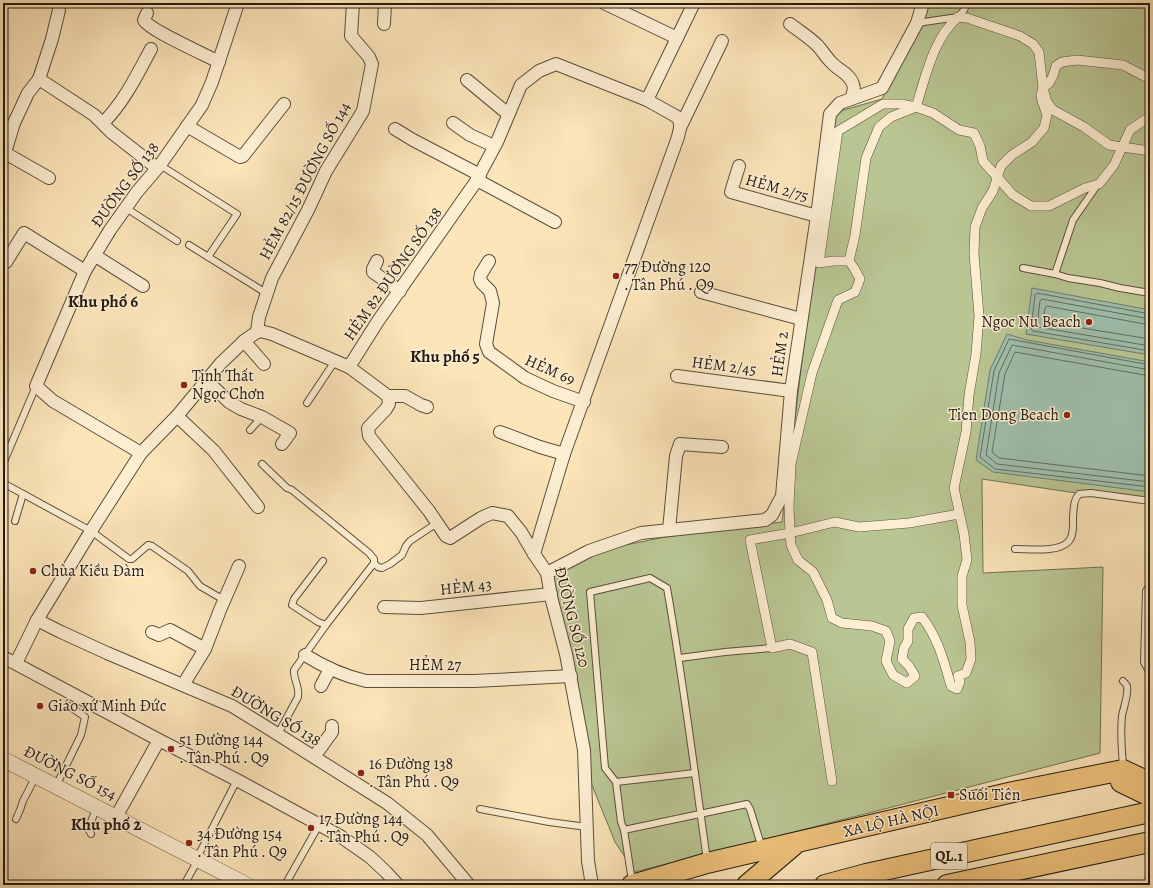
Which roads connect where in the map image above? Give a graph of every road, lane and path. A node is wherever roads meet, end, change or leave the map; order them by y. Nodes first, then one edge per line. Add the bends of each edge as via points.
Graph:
1 (238, 3) edge
2 (353, 3) edge
3 (385, 3) edge
4 (604, 3) edge
5 (694, 3) edge
6 (923, 3) edge
7 (967, 3) edge
8 (59, 10) dead end
9 (146, 13) dead end
10 (958, 17) junction
11 (917, 23) junction
12 (384, 24) dead end
13 (790, 24) dead end
14 (677, 38) junction
15 (722, 41) dead end
16 (151, 49) dead end
17 (219, 62) junction
18 (39, 79) junction
19 (1150, 79) edge
20 (468, 80) dead end
21 (1043, 88) junction
22 (851, 99) junction
23 (647, 100) junction
24 (284, 104) dead end
25 (916, 107) junction
26 (508, 114) junction
27 (1150, 118) edge
28 (103, 123) junction
29 (453, 123) dead end
30 (187, 126) junction
31 (680, 128) junction
32 (395, 129) dead end
33 (494, 146) junction
34 (1122, 147) junction
35 (1150, 151) edge
36 (4, 156) edge
37 (739, 166) dead end
38 (159, 167) junction
39 (478, 177) junction
40 (49, 178) dead end
41 (998, 178) junction
42 (1099, 184) junction
43 (126, 208) junction
44 (817, 216) junction
45 (555, 222) dead end
46 (178, 240) dead end
47 (189, 245) dead end
48 (94, 255) junction
49 (208, 257) junction
50 (377, 261) dead end
51 (489, 261) dead end
52 (849, 261) junction
53 (3, 263) edge
54 (1023, 268) dead end
55 (85, 271) junction
56 (1055, 274) junction
57 (143, 286) dead end
58 (400, 290) junction
59 (701, 292) dead end
60 (266, 293) junction
61 (1150, 293) edge
62 (801, 319) junction
63 (257, 332) junction
64 (244, 341) junction
65 (335, 361) junction
66 (264, 364) dead end
67 (349, 367) junction
68 (677, 376) dead end
69 (206, 380) junction
70 (36, 386) junction
71 (791, 390) junction
72 (388, 396) junction
73 (584, 402) junction
74 (307, 403) dead end
75 (427, 407) dead end
76 (177, 416) junction
77 (262, 417) junction
78 (250, 430) dead end
79 (500, 432) dead end
80 (282, 444) dead end
81 (722, 447) dead end
82 (141, 453) junction
83 (564, 454) junction
84 (3, 464) edge
85 (262, 464) dead end
86 (3, 483) edge
87 (23, 494) junction
88 (1150, 501) edge
89 (258, 507) dead end
90 (959, 514) junction
91 (15, 521) dead end
92 (437, 523) junction
93 (669, 530) junction
94 (92, 531) junction
95 (790, 533) junction
96 (1015, 549) dead end
97 (534, 554) junction
98 (323, 561) dead end
99 (374, 563) junction
100 (239, 566) dead end
101 (547, 573) junction
102 (1150, 585) edge
103 (551, 594) junction
104 (224, 600) junction
105 (384, 607) dead end
106 (37, 620) junction
107 (326, 625) junction
108 (152, 632) dead end
109 (772, 648) junction
110 (205, 649) junction
111 (305, 655) junction
112 (3, 657) edge
113 (680, 658) junction
114 (16, 663) junction
115 (330, 669) junction
116 (1150, 673) edge
117 (571, 676) junction
118 (1123, 681) dead end
119 (184, 685) junction
120 (321, 686) dead end
121 (69, 706) dead end
122 (332, 726) dead end
123 (278, 734) junction
124 (159, 740) junction
125 (314, 757) junction
126 (3, 759) edge
127 (1115, 772) junction
128 (695, 774) junction
129 (36, 776) junction
130 (237, 780) junction
131 (832, 781) dead end
132 (1150, 781) edge
133 (616, 782) junction
134 (56, 786) junction
135 (1150, 796) edge
136 (97, 807) junction
137 (480, 809) dead end
138 (1150, 812) edge
139 (700, 814) junction
140 (116, 817) junction
141 (16, 819) dead end
142 (319, 825) junction
143 (586, 827) junction
144 (624, 830) junction
145 (91, 834) dead end
146 (1150, 842) edge
147 (796, 843) junction
148 (762, 851) junction
149 (198, 858) junction
150 (707, 863) junction
151 (184, 885) edge
152 (248, 885) edge
153 (285, 885) edge
154 (398, 885) edge
155 (469, 885) edge
156 (592, 885) edge
157 (633, 885) edge
158 (747, 885) edge
159 (825, 885) edge
160 (947, 885) edge

1 - 17 street, ĐƯỜNG SỐ 138
2 - 60 street, HẺM 82/15 ĐƯỜNG SỐ 144 via 351,36 372,64 362,112 326,171
3 - 12 street
4 - 14 street
5 - 14 street
6 - 11 street, HẺM 2
7 - 10 lane
8 - 18 street
9 - 17 street via 144,20 148,25
10 - 11 lane
10 - 21 street via 1020,36 1033,44 1039,52
10 - 25 street via 942,36
11 - 22 street, HẺM 2 via 882,88
13 - 22 street via 819,46 831,62 849,77 854,85
14 - 23 street
15 - 31 street
16 - 28 street via 127,93
17 - 30 street, ĐƯỜNG SỐ 138 via 202,105
18 - 28 street
18 - 36 street via 31,89 14,123
19 - 21 street via 1123,65 1077,60 1062,62 1056,66 1050,83
20 - 26 street
21 - 34 street via 1047,102 1053,110 1109,145
21 - 41 street via 1042,101 1048,115 1044,128 1032,142 1001,166
22 - 44 street, HẺM 2 via 840,103 830,114
23 - 26 street, HẺM 82 ĐƯỜNG SỐ 138 via 556,64 539,71 521,85
23 - 31 street via 677,117
24 - 30 street via 240,157
25 - 41 street via 933,113 959,130 974,133 983,161
25 - 52 street via 891,117 879,127 866,158
25 - 52 street via 883,104 838,131 819,262
26 - 33 street, HẺM 82 ĐƯỜNG SỐ 138
27 - 34 street via 1130,130
28 - 38 street via 137,153
29 - 33 street via 470,135
30 - 38 street, ĐƯỜNG SỐ 138
31 - 73 street
32 - 39 street
33 - 39 street, HẺM 82 ĐƯỜNG SỐ 138
34 - 35 street
34 - 42 street via 1114,165
36 - 40 street
37 - 44 street, HẺM 2/75 via 731,192
38 - 43 street, ĐƯỜNG SỐ 138
38 - 49 lane via 237,214
39 - 45 street
39 - 58 street, HẺM 82 ĐƯỜNG SỐ 138
41 - 42 street via 1013,195 1032,206 1049,206
41 - 90 street via 975,228 974,254 979,316 966,432 954,488
42 - 56 lane via 1073,220
43 - 46 lane
43 - 48 street, ĐƯỜNG SỐ 138
44 - 62 street, HẺM 2
47 - 49 lane
48 - 55 street, ĐƯỜNG SỐ 138
48 - 57 street
49 - 60 lane
50 - 58 street via 374,272
51 - 73 street, HẺM 69 via 480,279 490,291 493,303 486,344 489,352 524,378
52 - 95 street via 860,279 855,292 838,300 812,373 791,464
53 - 55 street via 24,233
54 - 56 lane
55 - 70 street, ĐƯỜNG SỐ 138
56 - 61 lane
58 - 67 street, HẺM 82 ĐƯỜNG SỐ 138
59 - 62 street
60 - 63 street, HẺM 82/15 ĐƯỜNG SỐ 144 via 258,317
62 - 71 street, HẺM 2
63 - 64 street
63 - 65 street, HẺM 82 ĐƯỜNG SỐ 138 via 272,334
64 - 66 street
64 - 69 street
65 - 67 street, HẺM 82 ĐƯỜNG SỐ 138
65 - 74 lane
67 - 72 street
68 - 71 street, HẺM 2/45
69 - 76 street
69 - 77 street via 229,402
70 - 82 street via 53,401
70 - 84 lane, ĐƯỜNG SỐ 138
71 - 93 street, HẺM 2 via 782,496 772,515 765,520
72 - 75 street via 405,396
72 - 92 street, ĐƯỜNG SỐ 120 via 389,404 386,409 368,428 369,436
73 - 83 street
76 - 82 street
76 - 89 street via 214,451
77 - 78 lane
77 - 80 street via 293,429
79 - 83 street
81 - 93 street via 680,444 676,456
82 - 94 street
83 - 97 street
85 - 99 lane via 287,488 369,553
86 - 87 lane
87 - 91 lane
87 - 94 lane
88 - 96 lane via 1090,493 1079,494 1075,500 1070,540 1053,549
90 - 95 street via 909,523 859,527 835,522
90 - 95 street via 966,560 962,576 962,605 971,659 966,672 958,676 960,682 957,689 951,686 939,645 922,617 914,618 908,629 908,641 902,659 915,676 907,683 894,675 886,661 890,642 886,631 872,626 842,623 832,618 827,600 813,572 798,560 791,545
92 - 97 street, ĐƯỜNG SỐ 120 via 450,538 492,513 508,516
92 - 99 lane via 410,541 402,555 390,564 382,568
93 - 101 street, HẺM 2 via 641,534 588,552
94 - 104 lane via 129,559 148,545 152,546 188,571 200,586
94 - 106 street
95 - 109 street via 750,540
97 - 101 street, ĐƯỜNG SỐ 120
98 - 107 lane via 292,604
99 - 107 lane
100 - 104 street
101 - 103 street, ĐƯỜNG SỐ 120
102 - 116 lane via 1146,591 1144,662
103 - 105 street, HẺM 43 via 421,608
103 - 117 street, ĐƯỜNG SỐ 120
104 - 110 street
106 - 114 street
106 - 119 street, ĐƯỜNG SỐ 138
107 - 111 lane
108 - 110 street via 159,635 170,630
109 - 113 lane
109 - 131 street via 790,644 812,652
110 - 119 street
111 - 115 street, HẺM 27
111 - 123 lane via 294,670 298,697
112 - 114 street
113 - 128 lane
113 - 133 lane via 667,588 650,578 590,592 605,768
114 - 124 street
115 - 117 street, HẺM 27 via 352,678 388,682
115 - 120 street
117 - 143 street, ĐƯỜNG SỐ 120 via 584,750
118 - 127 lane via 1127,688 1126,705 1122,714
119 - 123 street, ĐƯỜNG SỐ 138 via 232,706
121 - 134 lane via 85,717 84,724
122 - 125 street via 332,732
123 - 125 street, ĐƯỜNG SỐ 138
124 - 130 street
124 - 140 street
125 - 155 street, ĐƯỜNG SỐ 138 via 387,803 427,835
126 - 129 street, ĐƯỜNG SỐ 154
127 - 132 highway
127 - 135 highway
127 - 147 highway, XA LỘ HÀ NỘI via 1013,792
128 - 133 lane
128 - 139 lane
129 - 134 street, ĐƯỜNG SỐ 154
129 - 141 lane
130 - 142 street
130 - 149 lane
133 - 144 lane
134 - 136 street, ĐƯỜNG SỐ 154
136 - 140 street, ĐƯỜNG SỐ 154
136 - 145 lane via 88,829
137 - 143 lane
138 - 159 highway, QL.1
139 - 144 lane
139 - 148 lane via 747,804
139 - 150 lane
140 - 149 street, ĐƯỜNG SỐ 154
142 - 153 lane
142 - 154 street via 370,857
143 - 156 street, ĐƯỜNG SỐ 120
144 - 157 lane
146 - 160 highway, QL.1
147 - 148 highway, XA LỘ HÀ NỘI
147 - 158 highway
148 - 150 highway, XA LỘ HÀ NỘI
149 - 151 lane
149 - 152 street, ĐƯỜNG SỐ 154
150 - 157 highway, XA LỘ HÀ NỘI

